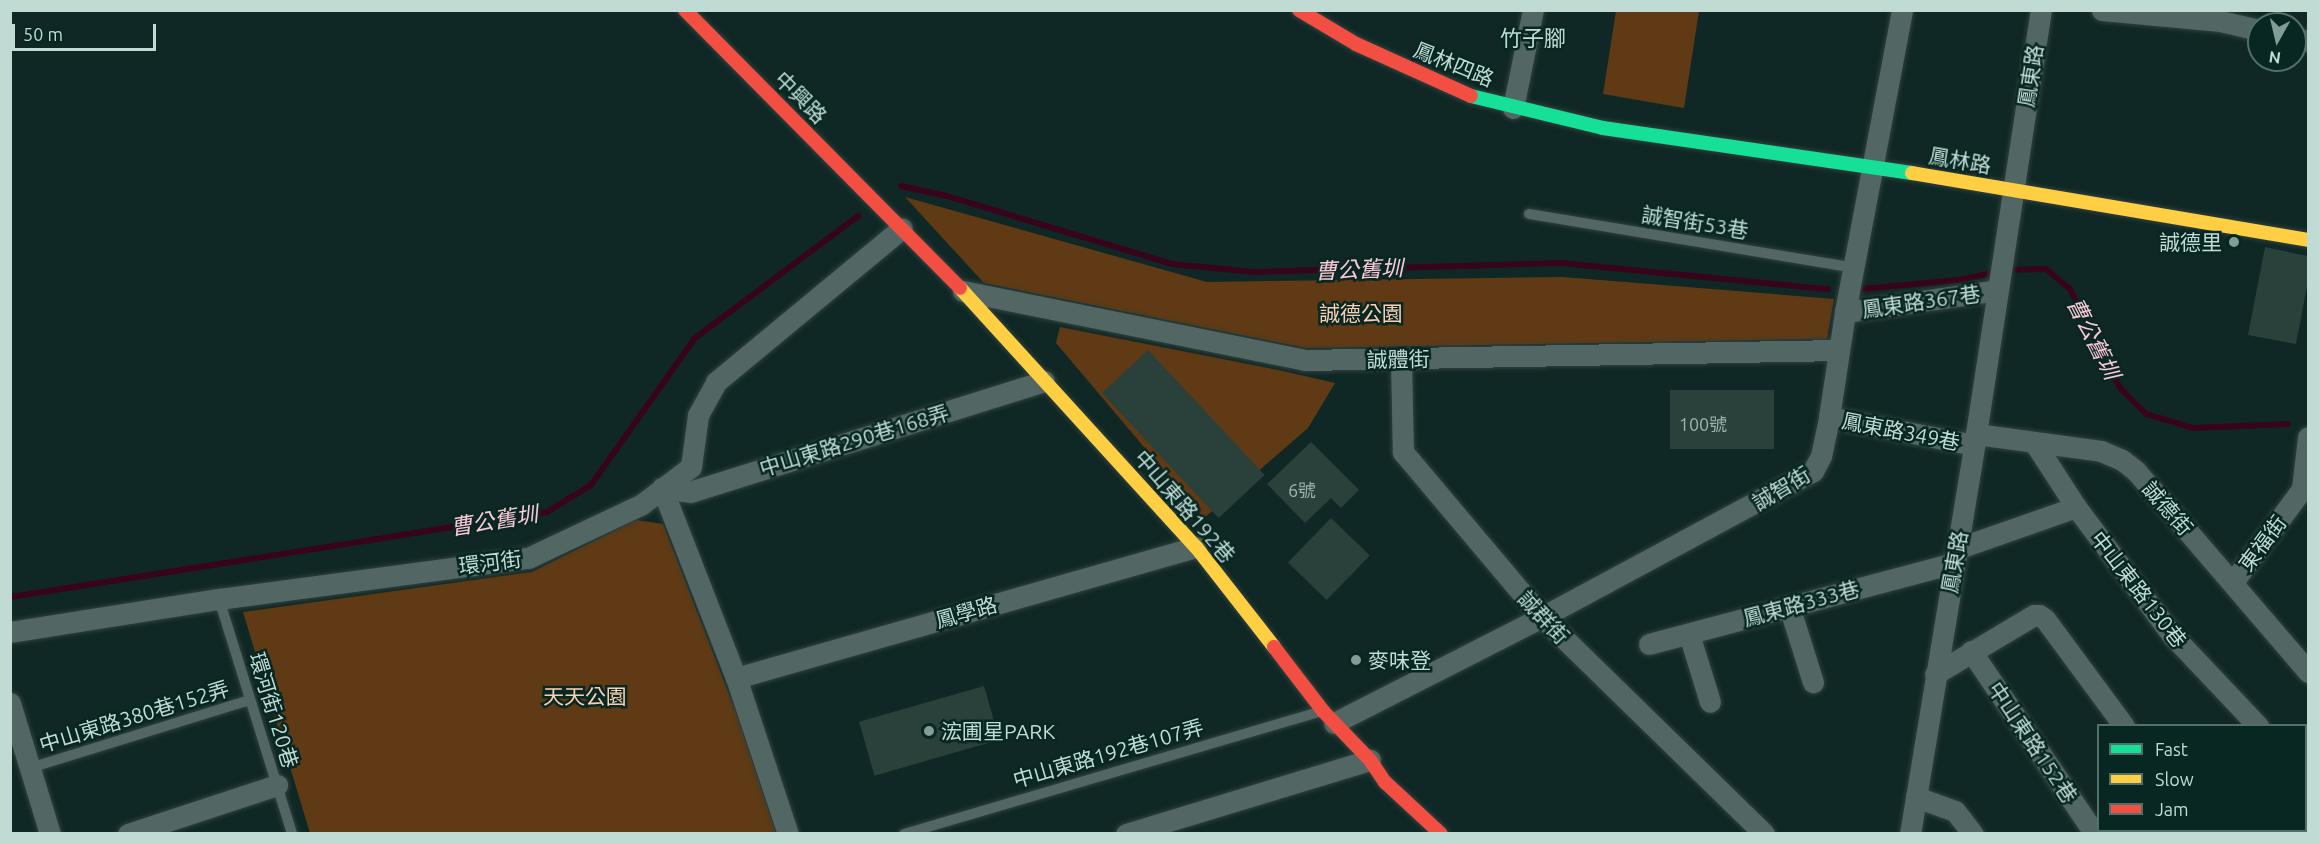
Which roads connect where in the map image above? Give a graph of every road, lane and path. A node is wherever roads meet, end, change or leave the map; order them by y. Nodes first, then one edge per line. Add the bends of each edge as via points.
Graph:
1 (685, 10) edge
2 (1299, 10) edge
3 (1533, 10) edge
4 (1902, 10) edge
5 (2041, 10) edge
6 (2102, 10) edge
7 (2221, 16) edge
8 (2247, 26) edge
9 (1513, 108) junction
10 (1604, 128) joint
11 (1874, 167) junction
12 (2011, 190) junction
13 (888, 213) joint
14 (1529, 214) dead end
15 (902, 228) junction
16 (2308, 240) edge
17 (1854, 268) junction
18 (1997, 290) junction
19 (963, 291) junction
20 (1845, 312) junction
21 (1839, 350) junction
22 (1401, 360) junction
23 (1044, 381) junction
24 (1829, 417) junction
25 (2308, 437) edge
26 (1975, 439) junction
27 (2034, 442) junction
28 (662, 488) junction
29 (2305, 493) edge
30 (2076, 507) junction
31 (1196, 547) junction
32 (1954, 556) junction
33 (2233, 582) junction
34 (219, 599) junction
35 (1789, 606) junction
36 (1542, 617) junction
37 (10, 632) edge
38 (1689, 634) junction
39 (1650, 644) dead end
40 (1971, 651) junction
41 (2308, 672) edge
42 (1935, 674) junction
43 (736, 678) junction
44 (1813, 682) dead end
45 (250, 700) junction
46 (1710, 702) dead end
47 (10, 703) edge
48 (1329, 717) junction
49 (2123, 724) edge
50 (2256, 724) edge
51 (1370, 760) junction
52 (30, 768) junction
53 (277, 785) junction
54 (1916, 797) junction
55 (1172, 827) edge
56 (50, 834) edge
57 (128, 834) edge
58 (292, 834) edge
59 (788, 834) edge
60 (904, 834) edge
61 (1126, 834) edge
62 (1441, 834) edge
63 (1764, 834) edge
64 (1910, 834) edge
65 (1973, 834) edge
66 (2095, 834) edge

1 - 13 street, 中興路
2 - 9 street, 鳳林四路 via 1356,44 1462,93
3 - 9 street
4 - 11 street, 誠智街
5 - 12 street, 鳳東路
6 - 7 street
7 - 8 street
9 - 10 street, 鳳林四路
10 - 11 street, 鳳林路
11 - 12 street, 鳳林路
11 - 17 street, 誠智街
12 - 16 street, 鳳林路
12 - 18 street, 鳳東路
13 - 15 street, 中山東路192巷
14 - 17 lane, 誠智街53巷
15 - 19 street, 中山東路192巷
15 - 28 street, 環河街 via 716,382 698,415 691,467
17 - 20 street, 誠智街
18 - 20 street, 鳳東路367巷
18 - 26 street, 鳳東路
19 - 22 street, 誠體街 via 1305,360
19 - 23 street, 中山東路192巷
20 - 21 street, 誠智街
21 - 22 street, 誠體街
21 - 24 street, 誠智街
22 - 36 street, 誠群街 via 1403,452
23 - 28 street, 中山東路290巷168弄 via 690,492
23 - 31 street, 中山東路192巷
24 - 26 street, 鳳東路349巷
24 - 36 street, 誠智街 via 1818,464 1806,477
25 - 29 street, 東福街
26 - 27 street, 誠德街
26 - 32 street, 鳳東路
27 - 30 street, 中山東路130巷
27 - 33 street, 誠德街 via 2101,451 2122,460
28 - 34 street, 環河街 via 642,504 528,558
28 - 43 street
29 - 33 street, 東福街
30 - 32 street, 鳳東路333巷
30 - 50 street, 中山東路130巷 via 2173,636
31 - 43 street, 鳳學路
31 - 48 street, 中山東路192巷
32 - 35 street, 鳳東路333巷
32 - 42 street, 鳳東路
33 - 41 street, 誠德街
34 - 37 street, 環河街
34 - 45 lane, 環河街120巷
35 - 38 street, 鳳東路333巷
35 - 44 street
36 - 48 street, 誠智街
36 - 63 street, 誠群街
38 - 39 street, 鳳東路333巷
38 - 46 street
40 - 42 street
40 - 49 street via 2039,615
40 - 66 street, 中山東路152巷
42 - 54 street, 鳳東路
43 - 59 street
45 - 52 lane, 中山東路380巷152弄
45 - 53 lane, 環河街120巷
47 - 52 street
48 - 51 street, 中山東路192巷
48 - 60 lane, 中山東路192巷107弄
51 - 55 street
51 - 62 street, 中山東路192巷 via 1385,782
52 - 56 street
53 - 57 street
53 - 58 lane, 環河街120巷
54 - 64 street, 鳳東路
54 - 65 street via 1955,811
55 - 61 street

